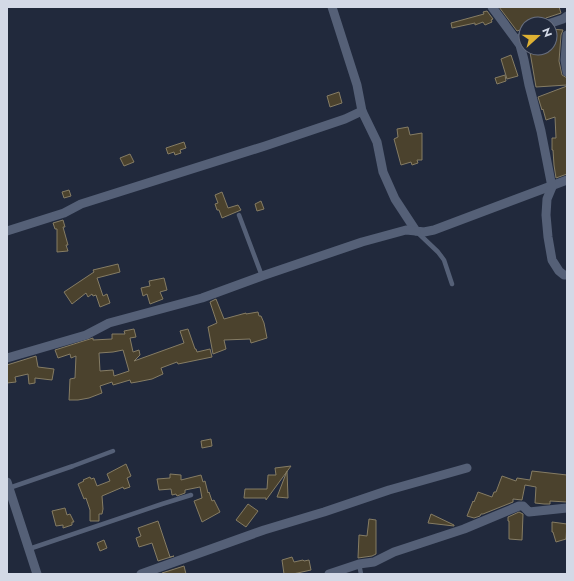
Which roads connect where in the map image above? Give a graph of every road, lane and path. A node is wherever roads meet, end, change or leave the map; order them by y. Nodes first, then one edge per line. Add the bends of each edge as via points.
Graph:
1 (332, 7) edge
2 (492, 7) edge
3 (566, 7) edge
4 (567, 10) edge
5 (565, 17) edge
6 (567, 35) edge
7 (517, 40) joint
8 (567, 72) edge
9 (362, 111) junction
10 (567, 180) edge
11 (552, 186) junction
12 (239, 215) dead end
13 (416, 231) junction
14 (7, 232) edge
15 (567, 275) edge
16 (262, 276) junction
17 (452, 284) dead end
18 (7, 358) edge
19 (113, 451) dead end
20 (467, 468) dead end
21 (8, 489) edge
22 (192, 495) dead end
23 (567, 508) edge
24 (28, 549) junction
25 (359, 564) junction
26 (37, 574) edge
27 (141, 574) edge
28 (329, 574) edge
29 (360, 574) edge

1 - 9 street via 357,85
2 - 7 street
3 - 4 street
5 - 6 street
6 - 8 street
7 - 11 street via 524,60
9 - 13 street via 377,142 383,172
9 - 14 street via 265,146 81,204 64,213
10 - 11 street
11 - 13 street via 434,230
11 - 15 street via 547,204 548,237 552,260 559,271
12 - 16 lane
13 - 16 street via 406,230 362,242
13 - 17 lane via 444,260
16 - 18 street via 202,298 109,323 86,336
19 - 21 lane
20 - 27 street via 264,530
21 - 24 street
22 - 24 lane
23 - 25 street via 529,512 523,506 519,506 464,529 394,552 374,562
24 - 26 street
25 - 28 street
25 - 29 lane

